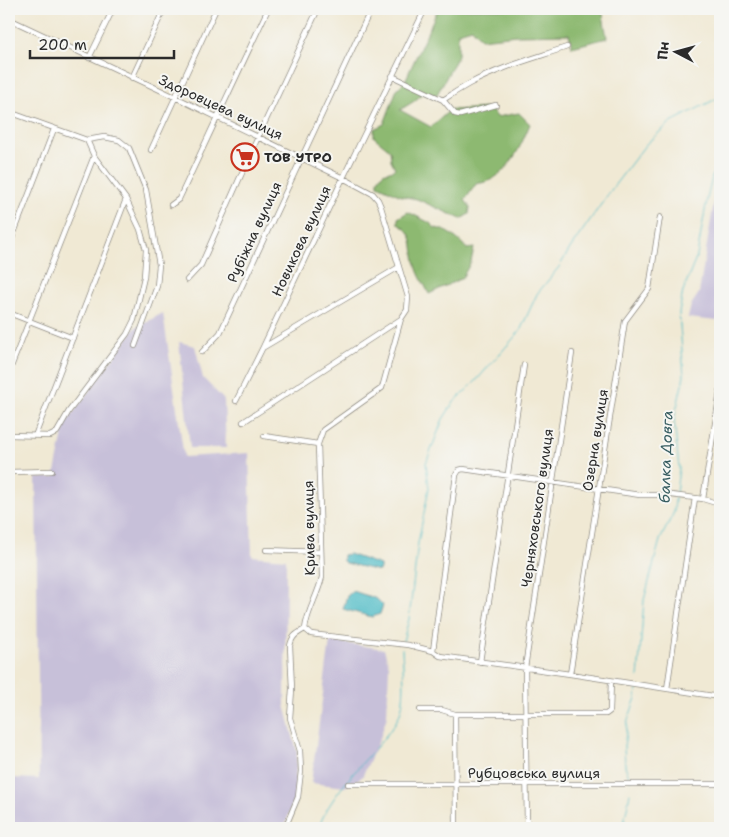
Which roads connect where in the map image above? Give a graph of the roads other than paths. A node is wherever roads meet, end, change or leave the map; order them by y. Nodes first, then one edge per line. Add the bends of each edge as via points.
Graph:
1 (113, 9) edge
2 (164, 9) edge
3 (216, 9) edge
4 (268, 9) edge
5 (318, 9) edge
6 (371, 9) edge
7 (425, 9) edge
8 (9, 19) edge
9 (568, 47) dead end
10 (89, 58) junction
11 (392, 76) junction
12 (132, 78) junction
13 (175, 97) junction
14 (443, 100) junction
15 (496, 105) dead end
16 (9, 112) edge
17 (216, 117) junction
18 (54, 129) junction
19 (258, 137) junction
20 (87, 140) junction
21 (151, 150) dead end
22 (94, 156) junction
23 (301, 158) junction
24 (343, 178) junction
25 (126, 199) junction
26 (171, 205) dead end
27 (660, 217) dead end
28 (9, 246) edge
29 (399, 266) junction
30 (187, 280) dead end
31 (9, 313) edge
32 (402, 319) junction
33 (29, 321) junction
34 (73, 338) junction
35 (135, 346) dead end
36 (263, 347) junction
37 (202, 352) dead end
38 (572, 352) dead end
39 (524, 365) dead end
40 (9, 372) edge
41 (720, 392) edge
42 (236, 401) dead end
43 (243, 422) dead end
44 (9, 435) edge
45 (35, 436) junction
46 (264, 436) dead end
47 (318, 444) junction
48 (52, 471) dead end
49 (9, 472) edge
50 (507, 475) junction
51 (552, 482) junction
52 (598, 488) junction
53 (695, 498) junction
54 (703, 499) junction
55 (720, 503) edge
56 (266, 550) dead end
57 (322, 552) junction
58 (305, 629) junction
59 (433, 651) junction
60 (480, 662) junction
61 (525, 668) junction
62 (720, 671) edge
63 (570, 674) junction
64 (612, 680) junction
65 (667, 689) junction
66 (718, 697) edge
67 (420, 710) dead end
68 (455, 714) junction
69 (526, 714) junction
70 (9, 761) edge
71 (9, 767) edge
72 (348, 784) dead end
73 (455, 784) junction
74 (720, 784) edge
75 (527, 785) junction
76 (285, 828) edge
77 (456, 828) edge
78 (527, 828) edge

1 - 10 street
2 - 12 street
3 - 13 street
4 - 17 street
5 - 19 street
6 - 23 street, Рубіжна вулиця
7 - 11 street, Новикова вулиця
8 - 10 street, Здоровцева вулиця
9 - 14 street via 490,74
10 - 12 street, Здоровцева вулиця
11 - 14 street
11 - 24 street, Новикова вулиця
12 - 13 street, Здоровцева вулиця
13 - 17 street, Здоровцева вулиця
13 - 21 street
14 - 15 street via 455,114 460,115
16 - 18 street
17 - 19 street, Здоровцева вулиця
17 - 26 street via 179,199
18 - 20 street
18 - 28 street
19 - 23 street, Здоровцева вулиця
19 - 30 street via 200,264
20 - 22 street
20 - 35 street via 104,137 119,140 129,148 146,190 159,265 157,286
22 - 25 street
22 - 33 street
23 - 24 street, Здоровцева вулиця
23 - 37 street, Рубіжна вулиця via 220,333
24 - 29 street, Здоровцева вулиця via 378,200
24 - 36 street, Новикова вулиця
25 - 34 street
25 - 45 street via 146,250 144,277 134,320 57,432 50,436
27 - 52 street, Озерна вулиця via 649,289 625,321
29 - 32 street, Здоровцева вулиця via 408,297
29 - 36 street
31 - 33 street
32 - 43 street
32 - 47 street, Здоровцева вулиця via 382,388 323,430
33 - 34 street
33 - 40 street
34 - 45 street
36 - 42 street, Новикова вулиця
38 - 51 street, Черняховського вулиця
39 - 50 street
41 - 54 street
44 - 45 street
46 - 47 street
47 - 57 street, Крива вулиця
48 - 49 street
50 - 51 street
50 - 59 street via 458,470
50 - 60 street
51 - 52 street
51 - 61 street, Черняховського вулиця
52 - 53 street via 640,495
52 - 63 street, Озерна вулиця
53 - 54 street
53 - 65 street
54 - 55 street
56 - 57 street
57 - 58 street, Крива вулиця via 322,577
58 - 59 street via 311,634
58 - 76 street, Крива вулиця via 296,635 290,646 290,718 300,751 301,771 298,797
59 - 60 street via 440,656
60 - 61 street
61 - 63 street
61 - 69 street, Черняховського вулиця
62 - 66 street
63 - 64 street
64 - 65 street
64 - 69 street via 608,713
65 - 66 street
67 - 68 street
68 - 69 street
68 - 73 street
69 - 75 street, Черняховського вулиця
70 - 71 street
72 - 73 street, Рубцовська вулиця
73 - 75 street, Рубцовська вулиця
73 - 77 street
74 - 75 street, Рубцовська вулиця
75 - 78 street, Черняховського вулиця

